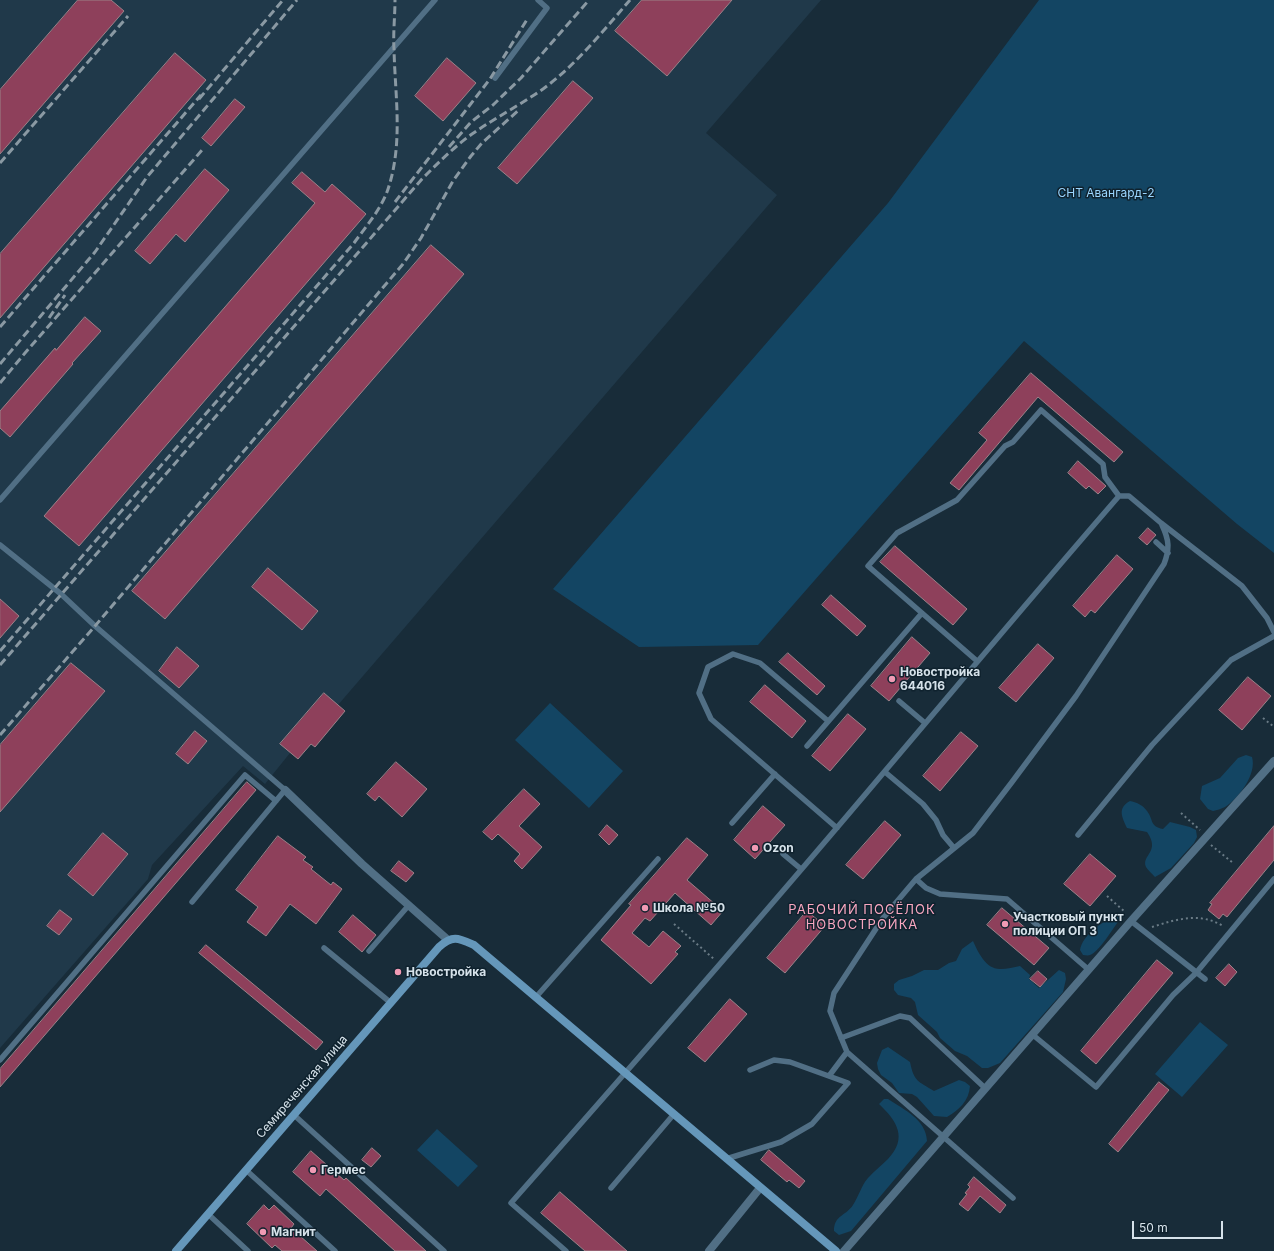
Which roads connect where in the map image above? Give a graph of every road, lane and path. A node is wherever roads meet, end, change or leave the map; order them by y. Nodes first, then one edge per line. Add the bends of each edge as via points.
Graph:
1 (435, 0) edge
2 (538, 0) edge
3 (495, 78) dead end
4 (1119, 496) junction
5 (0, 500) edge
6 (1161, 523) junction
7 (1156, 542) dead end
8 (0, 545) edge
9 (1168, 553) junction
10 (922, 613) junction
11 (1274, 632) edge
12 (1274, 636) edge
13 (977, 661) junction
14 (899, 701) dead end
15 (1263, 718) dead end
16 (828, 722) junction
17 (925, 723) junction
18 (1274, 727) edge
19 (807, 746) dead end
20 (1274, 761) edge
21 (885, 772) junction
22 (775, 774) junction
23 (285, 790) junction
24 (276, 801) junction
25 (1180, 813) dead end
26 (732, 823) dead end
27 (837, 828) junction
28 (1078, 835) dead end
29 (1206, 838) junction
30 (954, 848) junction
31 (783, 854) dead end
32 (658, 859) dead end
33 (1233, 863) dead end
34 (801, 869) junction
35 (916, 879) junction
36 (1274, 879) edge
37 (1107, 896) dead end
38 (192, 902) dead end
39 (409, 905) junction
40 (1133, 920) junction
41 (674, 924) dead end
42 (1142, 930) junction
43 (1231, 931) junction
44 (448, 940) junction
45 (324, 948) dead end
46 (369, 951) dead end
47 (719, 964) junction
48 (1089, 970) junction
49 (1196, 973) junction
50 (1205, 980) dead end
51 (536, 997) junction
52 (391, 1002) junction
53 (1033, 1034) junction
54 (841, 1038) junction
55 (847, 1052) junction
56 (0, 1060) edge
57 (750, 1070) dead end
58 (626, 1073) junction
59 (829, 1076) junction
60 (985, 1088) junction
61 (674, 1114) junction
62 (294, 1115) junction
63 (943, 1137) junction
64 (726, 1159) junction
65 (246, 1170) junction
66 (611, 1188) dead end
67 (760, 1188) junction
68 (1013, 1198) dead end
69 (208, 1214) junction
70 (176, 1251) edge
71 (248, 1251) edge
72 (335, 1251) edge
73 (444, 1251) edge
74 (566, 1251) edge
75 (709, 1251) edge
76 (836, 1251) edge
77 (844, 1251) edge

1 - 5 lane
2 - 3 lane via 547,8
4 - 6 lane via 1129,496
4 - 10 lane via 1105,477 1103,464 1040,410 957,500 897,533 868,566
4 - 13 lane
6 - 9 lane via 1168,538
6 - 11 lane via 1242,586 1267,618
7 - 9 lane
8 - 23 lane via 61,594
9 - 30 lane via 1164,564 1076,696 973,833
10 - 13 lane
10 - 16 lane
12 - 28 lane via 1231,660 1152,746
13 - 17 lane
14 - 17 lane
15 - 18 path
16 - 19 lane
16 - 22 lane via 760,663 733,654 708,667 699,694 711,719
17 - 21 lane
20 - 29 street
21 - 27 lane
21 - 30 lane via 923,804
22 - 26 lane
22 - 27 lane
23 - 24 lane
23 - 39 street
24 - 38 lane
24 - 56 lane via 245,775
25 - 29 path
27 - 34 lane
29 - 33 path
29 - 40 street
30 - 35 lane
31 - 34 lane
32 - 51 lane
34 - 47 lane
35 - 48 lane via 926,888 940,894 1006,899
35 - 54 lane via 883,918 834,993 830,1012
36 - 43 lane
37 - 40 path
39 - 44 street
39 - 46 lane
40 - 42 lane
40 - 48 street
41 - 47 path
42 - 43 path via 1186,917 1215,922
42 - 49 lane
43 - 49 lane
44 - 51 street via 459,939 474,945
44 - 52 street, Семиреченская улица
45 - 52 lane
47 - 58 lane
48 - 53 street
49 - 50 lane
49 - 53 lane via 1173,995 1096,1087
51 - 58 street
52 - 62 street, Семиреченская улица
53 - 60 street
54 - 55 lane
54 - 60 lane via 900,1016 910,1018
55 - 59 lane
55 - 63 lane
57 - 59 lane via 774,1060 790,1062
58 - 61 street
58 - 74 lane via 511,1203
59 - 64 lane via 848,1083 812,1124 781,1142
60 - 63 street
61 - 64 street
61 - 66 lane
62 - 65 street, Семиреченская улица
62 - 73 lane
63 - 68 lane
63 - 77 street
64 - 67 street
65 - 69 street, Семиреченская улица
65 - 72 lane
67 - 75 street
67 - 76 street
69 - 70 street, Семиреченская улица
69 - 71 lane

